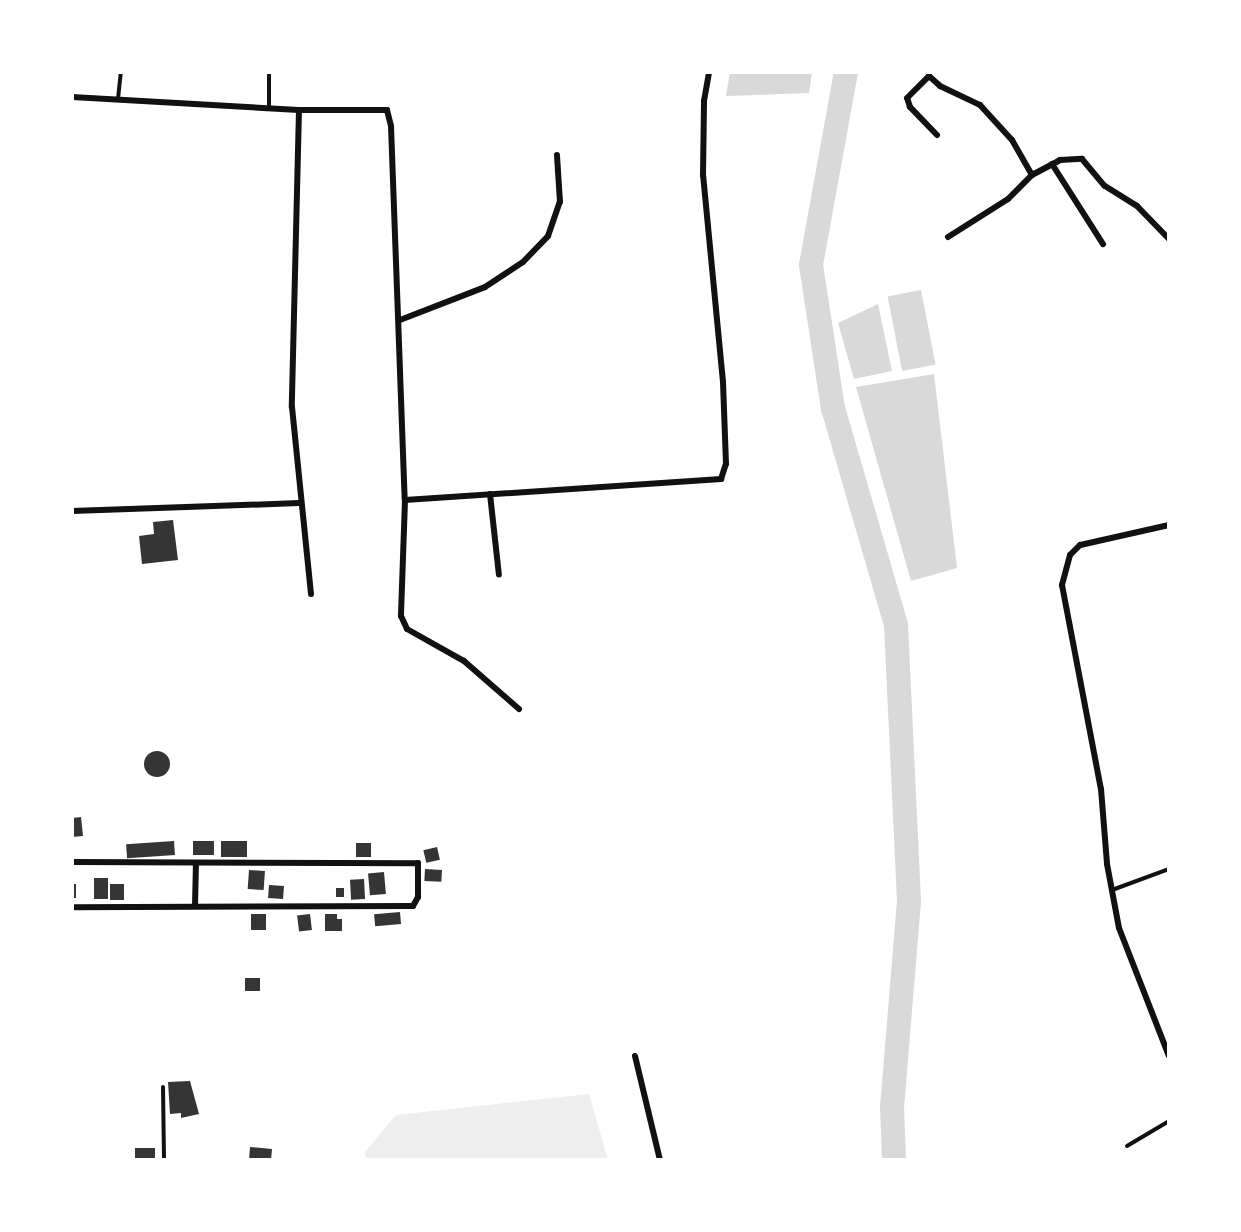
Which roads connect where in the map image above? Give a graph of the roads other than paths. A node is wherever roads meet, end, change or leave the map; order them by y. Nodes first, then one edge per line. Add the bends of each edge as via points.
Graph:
1 (122, 72) edge
2 (269, 72) edge
3 (709, 72) edge
4 (928, 74) edge
5 (72, 97) edge
6 (118, 100) junction
7 (269, 109) junction
8 (299, 110) junction
9 (937, 135) dead end
10 (557, 155) dead end
11 (1052, 164) junction
12 (1032, 175) junction
13 (948, 237) dead end
14 (1169, 239) edge
15 (1103, 244) dead end
16 (400, 320) junction
17 (490, 494) junction
18 (405, 500) junction
19 (299, 503) junction
20 (72, 511) edge
21 (1169, 525) edge
22 (499, 575) dead end
23 (311, 594) dead end
24 (519, 710) dead end
25 (72, 862) edge
26 (196, 863) junction
27 (1169, 869) edge
28 (1112, 890) junction
29 (195, 906) junction
30 (72, 907) edge
31 (634, 1056) dead end
32 (1169, 1056) edge
33 (163, 1087) dead end
34 (1169, 1121) edge
35 (1127, 1146) dead end
36 (164, 1160) edge
37 (660, 1160) edge

1 - 6 lane
2 - 7 lane
3 - 17 street via 704,101 703,175 723,382 726,464 721,478
4 - 9 street via 908,98 910,107
4 - 12 street via 940,86 981,105 1012,140
5 - 6 street
6 - 7 street
7 - 8 street
8 - 16 street via 387,110 391,126
8 - 19 street via 292,407
10 - 16 street via 560,202 548,236 523,262 485,287
11 - 12 street
11 - 14 street via 1082,159 1105,186 1137,207
11 - 15 street
12 - 13 street via 1008,199
16 - 18 street
17 - 18 street
17 - 22 street
18 - 24 street via 403,623 464,661
19 - 20 street
19 - 23 street
21 - 28 street via 1080,545 1070,555 1062,585 1101,789
25 - 26 street
26 - 29 street
26 - 29 street via 418,863 418,897 413,906
27 - 28 lane
28 - 32 street via 1119,928
29 - 30 street
31 - 37 street
33 - 36 lane
34 - 35 lane

